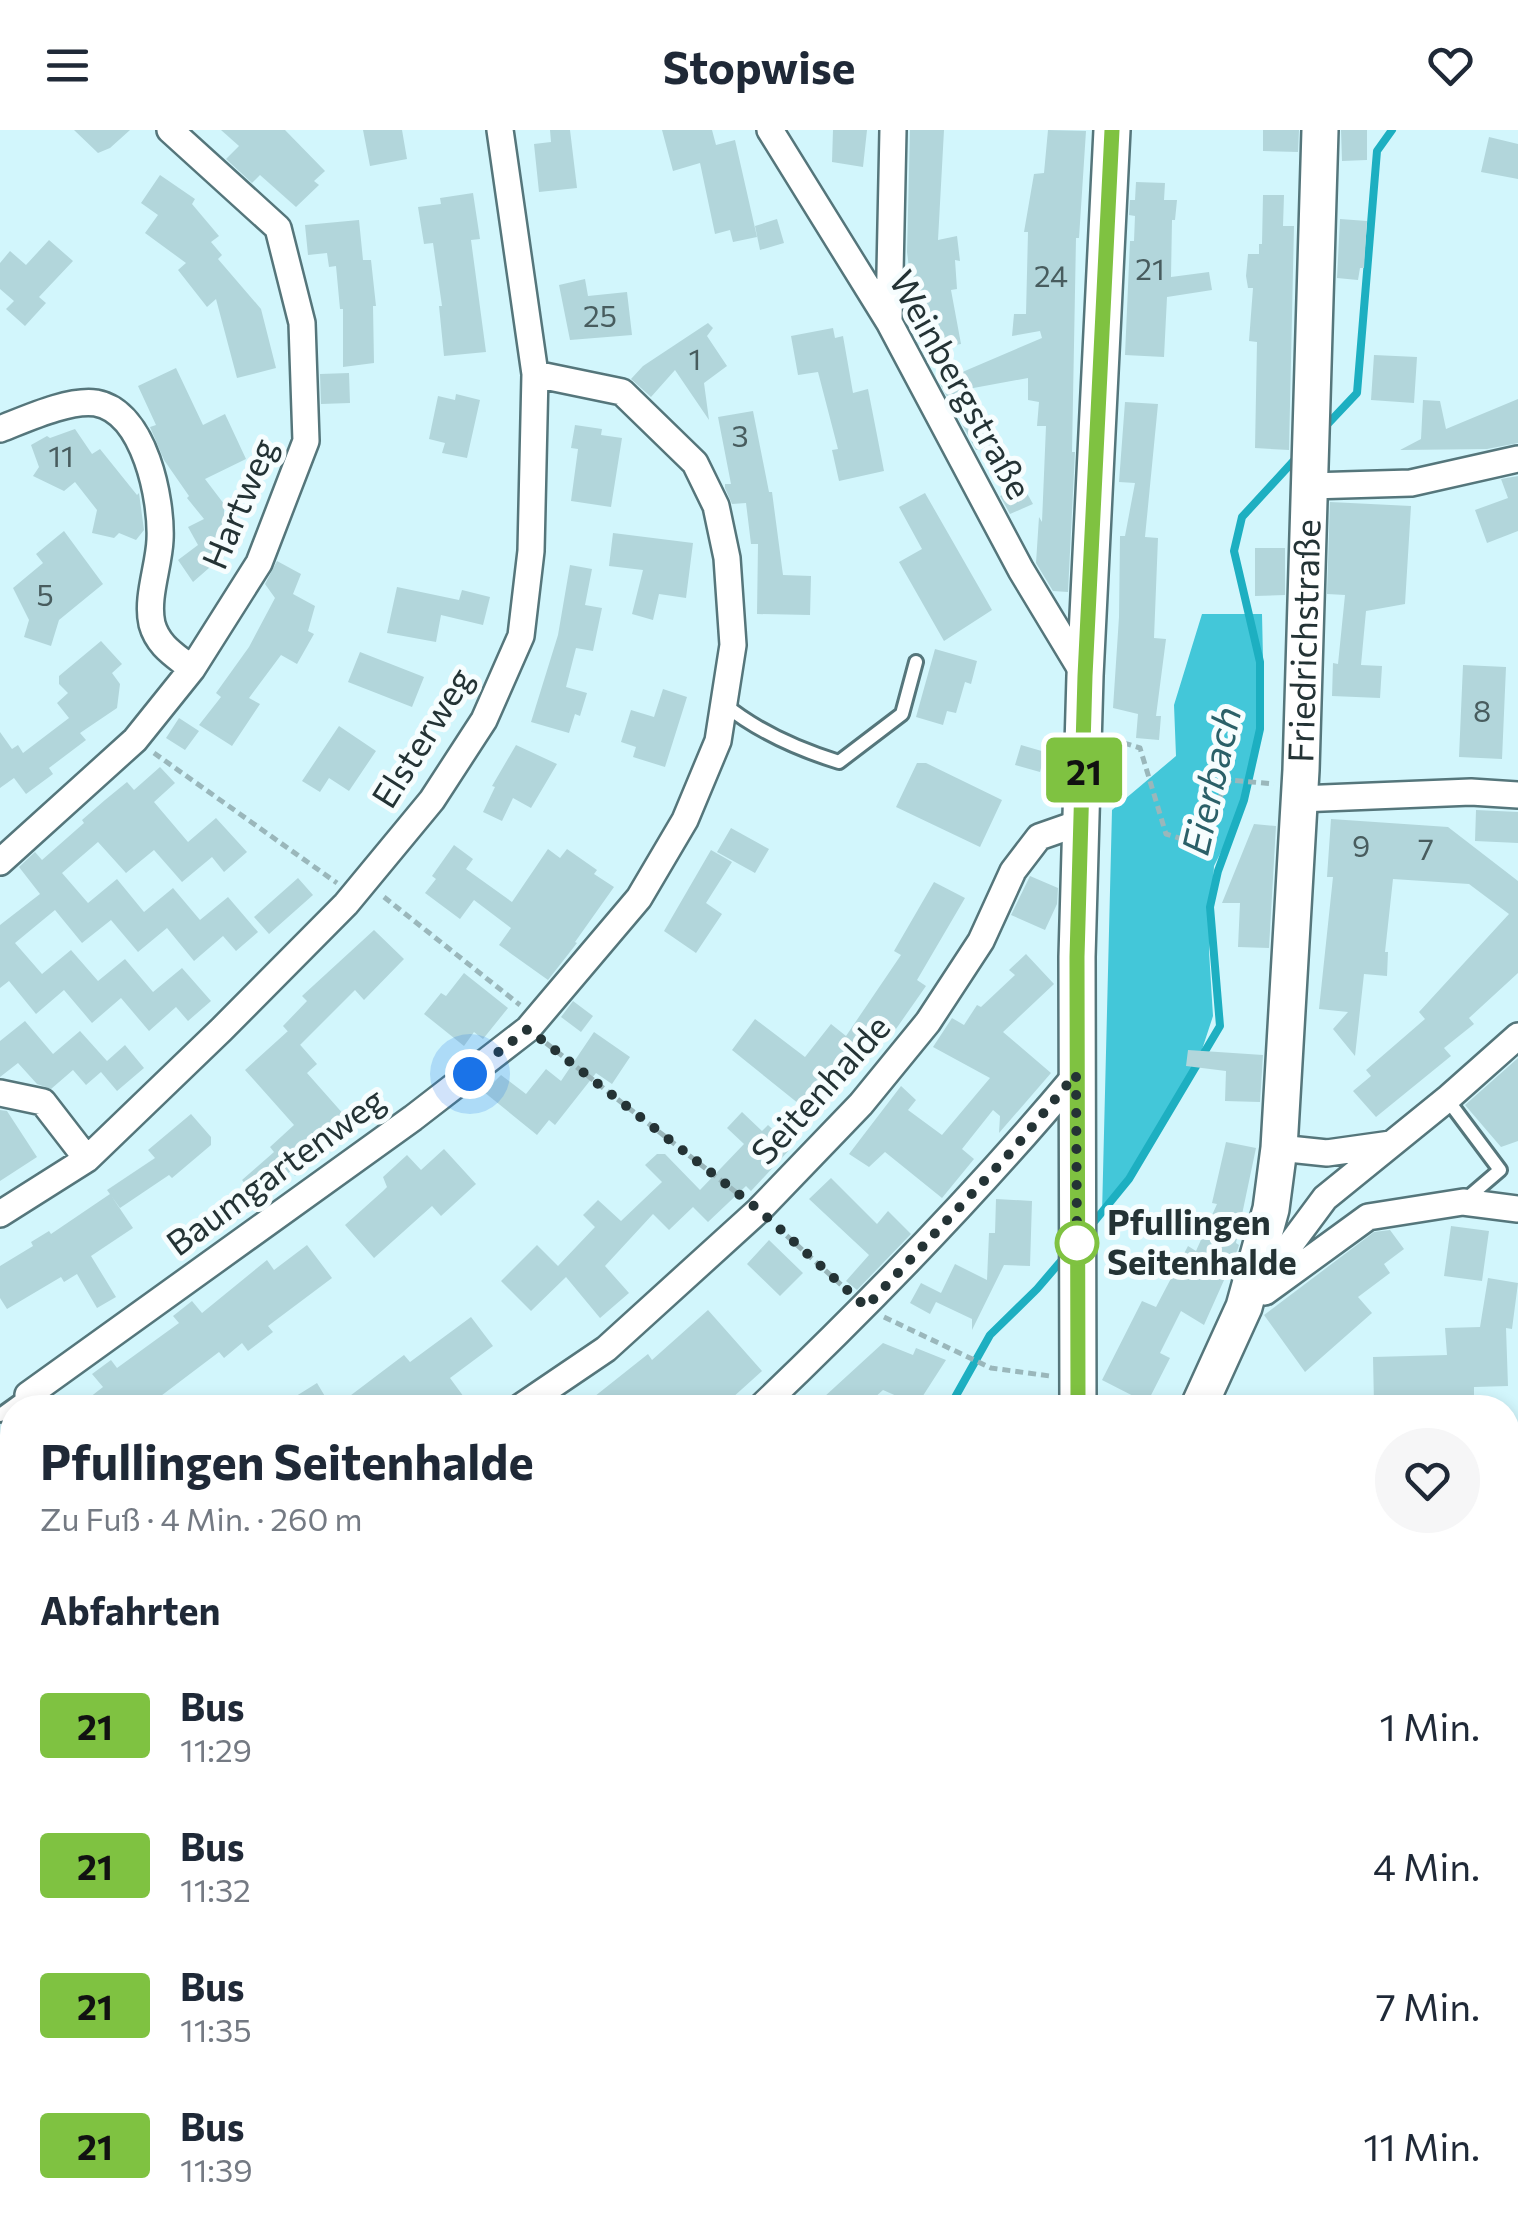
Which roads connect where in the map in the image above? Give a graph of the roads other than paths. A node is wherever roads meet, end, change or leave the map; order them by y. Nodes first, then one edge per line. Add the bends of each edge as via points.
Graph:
1 (170, 130) edge
2 (500, 130) edge
3 (770, 130) edge
4 (893, 130) edge
5 (1112, 130) edge
6 (1320, 130) edge
7 (888, 322) junction
8 (535, 374) junction
9 (0, 429) edge
10 (1518, 459) edge
11 (1310, 486) junction
12 (916, 662) dead end
13 (192, 669) junction
14 (1085, 676) junction
15 (724, 704) junction
16 (1288, 792) junction
17 (1518, 795) edge
18 (1082, 822) junction
19 (0, 862) edge
20 (1518, 1036) edge
21 (1076, 1074) junction
22 (0, 1093) edge
23 (1447, 1099) junction
24 (1391, 1144) junction
25 (1280, 1148) junction
26 (87, 1159) junction
27 (1464, 1202) junction
28 (1518, 1209) edge
29 (0, 1214) edge
30 (1244, 1307) junction
31 (28, 1395) edge
32 (538, 1395) edge
33 (774, 1395) edge
34 (1080, 1395) edge
35 (1204, 1395) edge

1 - 13 street, Hartweg via 278,228 302,323 306,442 259,563
2 - 8 street, Elsterweg
3 - 7 street, Weinbergstraße
4 - 7 street
5 - 14 main road
6 - 11 main road, Friedrichstraße
7 - 14 street, Weinbergstraße via 1020,570
8 - 15 street, Baumgartenweg via 622,392 695,463 716,506 728,558 732,645
8 - 26 street, Elsterweg via 531,551 521,636 484,720 432,800 359,889
9 - 13 street via 58,408 97,403 125,420 142,445 160,504 151,620 160,644
10 - 11 street via 1411,484
11 - 16 main road, Friedrichstraße
12 - 15 lane via 902,714 839,762 744,721
13 - 19 street, Hartweg via 135,740
14 - 18 main road
15 - 31 street, Baumgartenweg via 718,741 684,820 639,898 533,1024
16 - 17 street
16 - 25 main road, Friedrichstraße
18 - 21 main road
18 - 32 street, Seitenhalde via 1039,838 1013,871 981,941 928,1022 861,1104 759,1210 606,1349
20 - 23 street
21 - 33 street via 866,1307
21 - 34 main road
22 - 26 street via 43,1102
23 - 24 street
23 - 27 lane via 1500,1170
24 - 25 street via 1327,1153
24 - 30 street via 1325,1198
25 - 30 main road, Friedrichstraße
26 - 29 street, Elsterweg
27 - 28 street
27 - 30 street via 1368,1217
30 - 35 main road, Friedrichstraße

